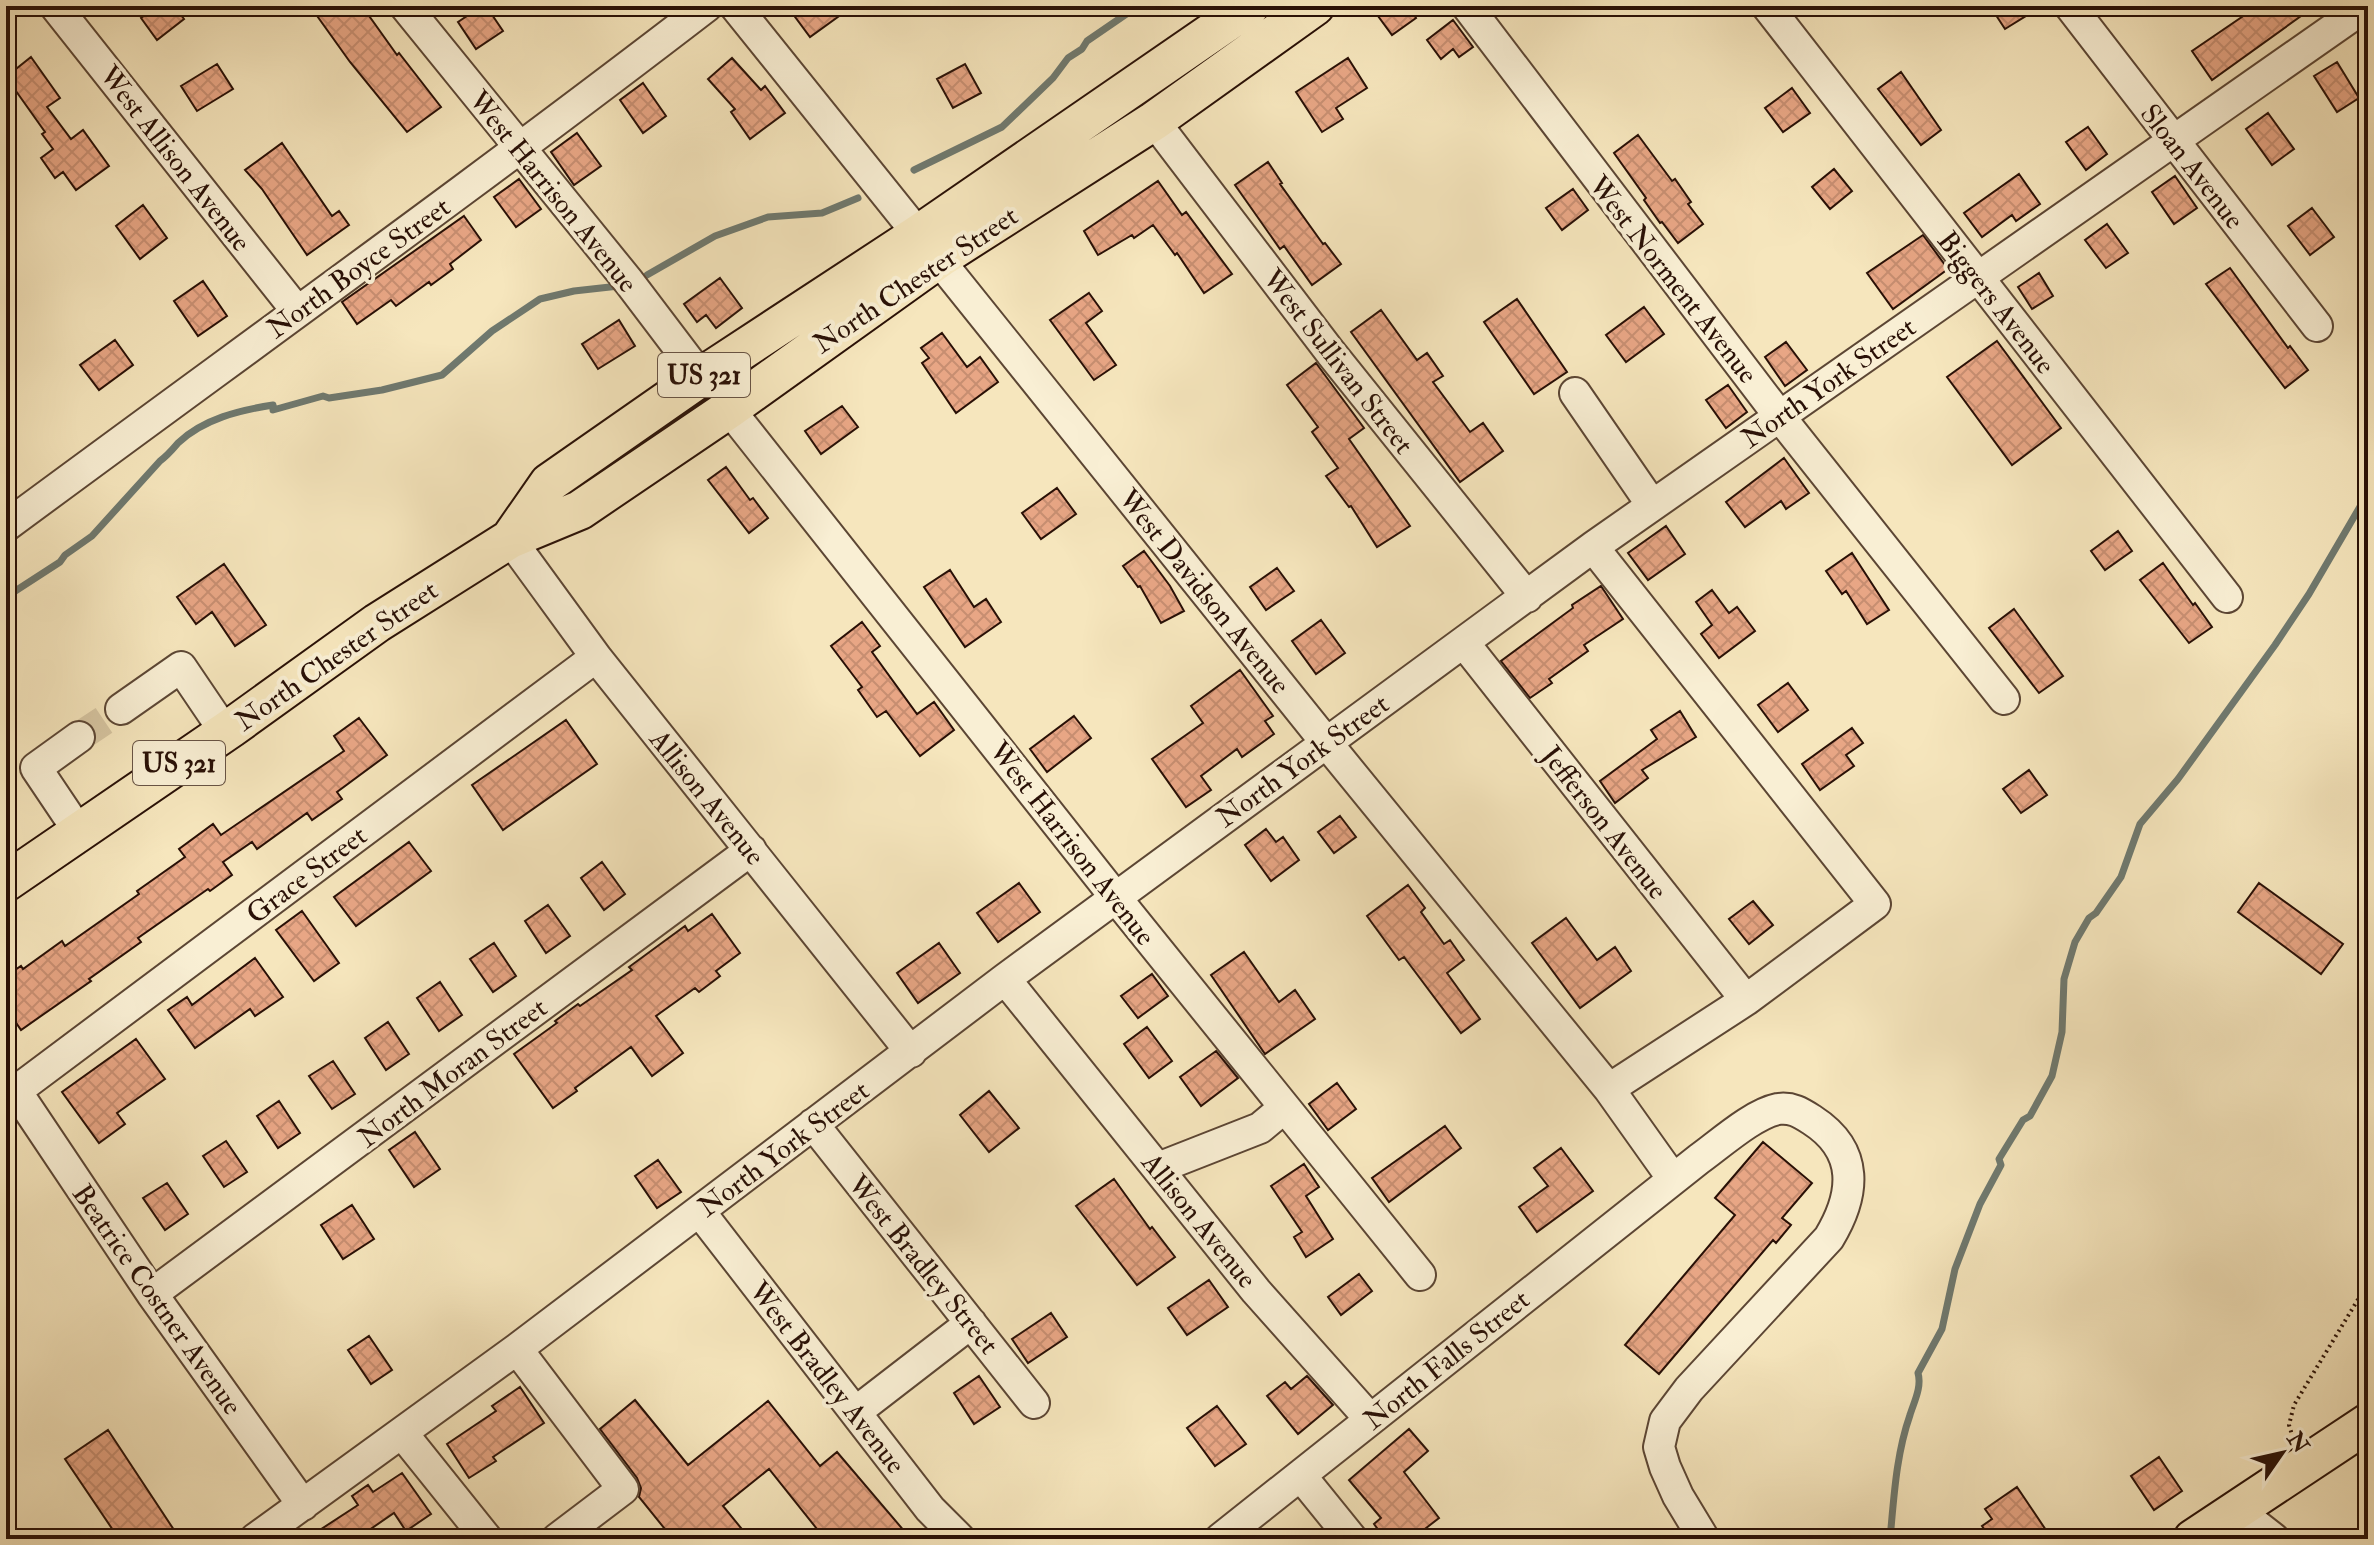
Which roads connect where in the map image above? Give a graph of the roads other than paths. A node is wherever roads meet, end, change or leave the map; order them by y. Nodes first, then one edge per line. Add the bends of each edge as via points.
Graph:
1 (55, 6) edge
2 (405, 6) edge
3 (707, 6) edge
4 (735, 6) edge
5 (1250, 6) edge
6 (1315, 6) edge
7 (1467, 6) edge
8 (1767, 6) edge
9 (2070, 6) edge
10 (2366, 6) edge
11 (1154, 121) junction
12 (2173, 140) junction
13 (521, 150) junction
14 (930, 246) junction
15 (1978, 277) junction
16 (297, 311) junction
17 (2317, 326) dead end
18 (701, 377) junction
19 (1575, 393) dead end
20 (729, 409) junction
21 (1780, 417) junction
22 (1652, 505) junction
23 (6, 526) edge
24 (510, 539) junction
25 (1593, 547) junction
26 (1527, 597) junction
27 (2227, 597) dead end
28 (1464, 643) junction
29 (596, 657) junction
30 (2004, 699) dead end
31 (121, 709) tunnel mouth
32 (225, 732) junction
33 (79, 737) tunnel mouth
34 (1325, 741) junction
35 (79, 832) junction
36 (751, 850) junction
37 (6, 882) edge
38 (1116, 898) junction
39 (1005, 979) junction
40 (1746, 1000) junction
41 (911, 1052) junction
42 (1609, 1089) junction
43 (16, 1091) joint
44 (1284, 1108) junction
45 (813, 1124) junction
46 (1158, 1168) junction
47 (1673, 1179) junction
48 (700, 1212) junction
49 (1420, 1275) dead end
50 (152, 1294) junction
51 (971, 1323) junction
52 (517, 1349) junction
53 (1034, 1403) dead end
54 (857, 1411) junction
55 (1370, 1419) junction
56 (2368, 1423) edge
57 (402, 1433) junction
58 (1301, 1476) junction
59 (303, 1505) junction
60 (2237, 1510) junction
61 (255, 1539) edge
62 (487, 1539) edge
63 (557, 1539) edge
64 (960, 1539) edge
65 (1220, 1539) edge
66 (1352, 1539) edge
67 (1704, 1539) edge
68 (2193, 1539) edge
69 (2274, 1539) edge

1 - 16 street, West Allison Avenue
2 - 13 street, West Harrison Avenue
3 - 13 street, North Boyce Street
4 - 14 street, West Davidson Avenue
5 - 14 main road, North Chester Street / US 321
6 - 11 main road, North Chester Street / US 321
7 - 21 street, West Norment Avenue
8 - 15 street, Biggers Avenue
9 - 12 street, Sloan Avenue
10 - 12 street, North York Street
11 - 14 main road, North Chester Street / US 321
11 - 26 street, West Sullivan Street
12 - 15 street, North York Street
12 - 17 street, Sloan Avenue
13 - 16 street, North Boyce Street
13 - 18 street, West Harrison Avenue
14 - 18 main road, North Chester Street / US 321
14 - 20 main road, North Chester Street / US 321
14 - 34 street, West Davidson Avenue
15 - 21 street, North York Street
15 - 27 street, Biggers Avenue
16 - 23 street, North Boyce Street
18 - 24 main road, North Chester Street / US 321 via 549,483
19 - 22 street
20 - 24 main road, North Chester Street / US 321 via 580,510
20 - 38 street, West Harrison Avenue
21 - 22 street, North York Street
21 - 30 street, West Norment Avenue
22 - 25 street, North York Street
24 - 29 street, Allison Avenue
24 - 32 main road, North Chester Street / US 321 via 377,623
25 - 26 street, North York Street
25 - 40 street via 1875,904
26 - 28 street, North York Street
28 - 34 street, North York Street
28 - 40 street, Jefferson Avenue
29 - 36 street, Allison Avenue
29 - 43 street, Grace Street
31 - 32 street via 181,667
32 - 35 main road, North Chester Street / US 321
33 - 35 street via 36,768
34 - 38 street, North York Street
34 - 42 street, West Davidson Avenue
35 - 37 main road, North Chester Street / US 321
36 - 41 street, Allison Avenue
36 - 50 street, North Moran Street
38 - 39 street, North York Street
38 - 44 street, West Harrison Avenue
39 - 41 street, North York Street
39 - 46 street, Allison Avenue
40 - 42 street
41 - 45 street, North York Street
42 - 47 street, West Davidson Avenue
43 - 50 street, Beatrice Costner Avenue
44 - 46 street via 1260,1128
44 - 49 street, West Harrison Avenue
45 - 48 street, North York Street
45 - 51 street, West Bradley Street
46 - 55 street, Allison Avenue via 1256,1291
47 - 55 street, North Falls Street
47 - 67 street, North Falls Street via 1761,1116 1779,1109 1796,1110 1824,1128 1843,1151 1849,1173 1848,1199 1829,1238 1665,1421 1659,1447 1665,1467
48 - 52 street, North York Street
48 - 54 street, West Bradley Avenue
50 - 59 street, Beatrice Costner Avenue
51 - 53 street, West Bradley Street
51 - 54 street
52 - 57 street, North York Street
52 - 63 street via 623,1489
54 - 64 street, West Bradley Avenue via 930,1509
55 - 58 street, North Falls Street
56 - 60 main road
57 - 59 street, North York Street
57 - 62 street
58 - 65 street, North Falls Street
58 - 66 street
59 - 61 street, North York Street
60 - 68 main road
60 - 69 street

